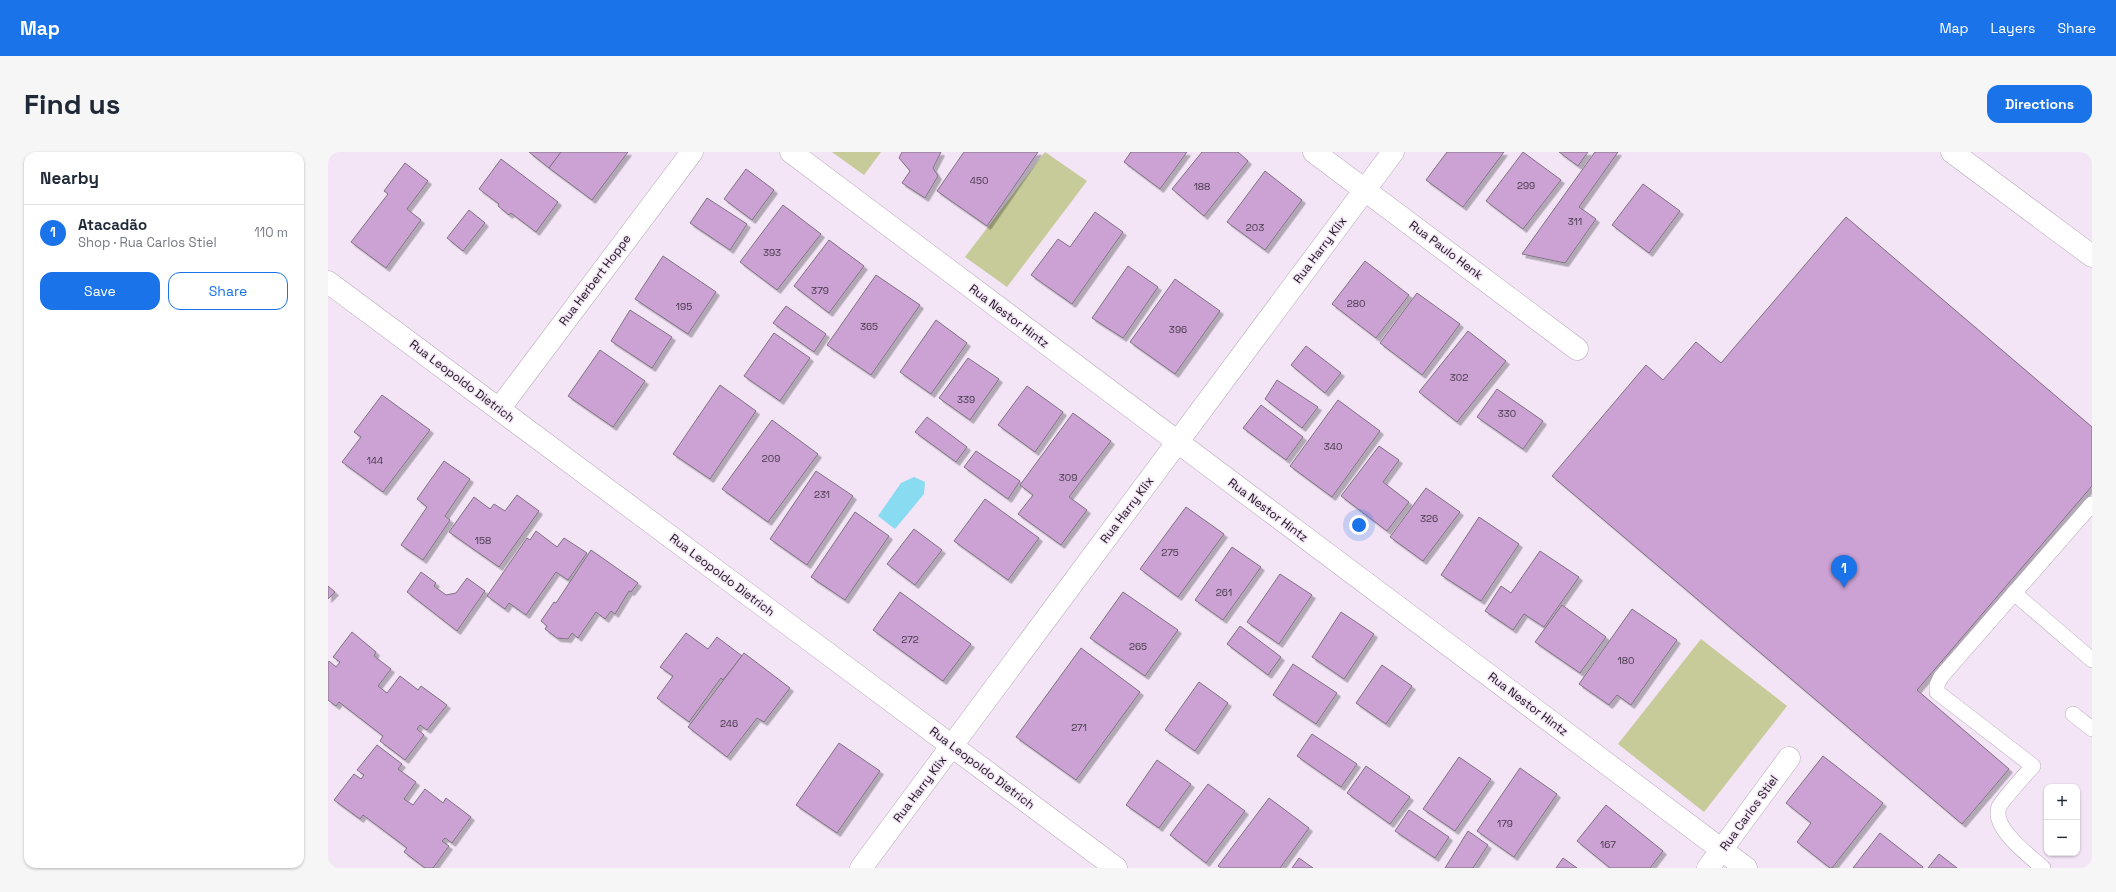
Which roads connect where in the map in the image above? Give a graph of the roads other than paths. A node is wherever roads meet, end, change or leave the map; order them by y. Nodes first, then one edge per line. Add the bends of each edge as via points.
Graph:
1 (692, 152) edge
2 (791, 152) edge
3 (1314, 152) edge
4 (1393, 152) edge
5 (1952, 152) edge
6 (1365, 190) junction
7 (2092, 256) edge
8 (328, 282) edge
9 (1577, 349) dead end
10 (499, 409) junction
11 (1178, 442) junction
12 (2092, 504) edge
13 (2014, 593) junction
14 (2092, 660) edge
15 (2073, 714) dead end
16 (2092, 729) edge
17 (952, 746) junction
18 (1789, 758) dead end
19 (1722, 850) junction
20 (861, 868) edge
21 (1116, 868) edge
22 (1708, 868) edge
23 (1746, 868) edge
24 (2043, 868) edge

1 - 10 street, Rua Herbert Hoppe
2 - 11 street, Rua Nestor Hintz
3 - 6 street, Rua Paulo Henk
4 - 6 street, Rua Harry Klix
5 - 7 street
6 - 9 street, Rua Paulo Henk
6 - 11 street, Rua Harry Klix
8 - 10 street, Rua Leopoldo Dietrich
10 - 17 street, Rua Leopoldo Dietrich
11 - 17 street, Rua Harry Klix
11 - 19 street, Rua Nestor Hintz
12 - 13 lane
13 - 14 lane
13 - 24 lane via 1941,677 1937,692 2033,766 1999,808 1999,819 2004,831
15 - 16 lane
17 - 20 street, Rua Harry Klix
17 - 21 street, Rua Leopoldo Dietrich
18 - 19 street, Rua Carlos Stiel
19 - 22 street, Rua Carlos Stiel
19 - 23 street, Rua Nestor Hintz

